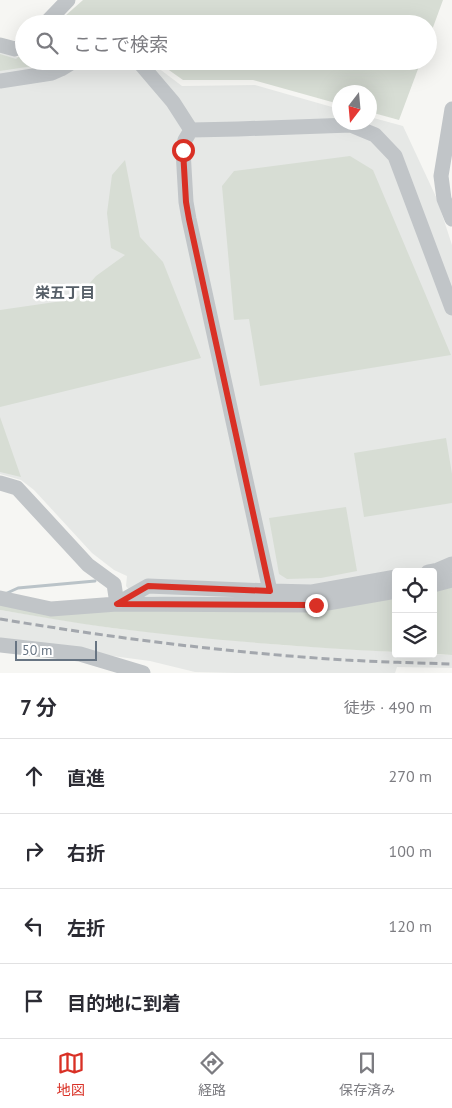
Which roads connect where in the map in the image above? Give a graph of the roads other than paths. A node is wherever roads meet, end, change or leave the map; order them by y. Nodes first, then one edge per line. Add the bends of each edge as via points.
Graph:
1 (64, 1) edge
2 (52, 15) edge
3 (0, 44) edge
4 (15, 49) edge
5 (59, 70) edge
6 (146, 70) edge
7 (0, 81) edge
8 (452, 109) edge
9 (191, 130) junction
10 (446, 176) edge
11 (452, 219) edge
12 (452, 308) edge
13 (0, 483) edge
14 (452, 564) edge
15 (437, 570) edge
16 (392, 578) edge
17 (452, 580) edge
18 (437, 584) edge
19 (270, 591) junction
20 (392, 592) edge
21 (0, 598) edge
22 (117, 604) junction
23 (0, 645) edge
24 (124, 670) edge
25 (143, 673) edge

1 - 2 street
3 - 4 street
5 - 7 street
6 - 9 street via 173,102
8 - 10 street
9 - 12 street via 351,125 375,135 395,156
9 - 19 street via 183,150 186,202
10 - 11 street via 444,199
13 - 22 street via 18,488 88,565 114,584
14 - 15 street
16 - 19 street via 312,592
17 - 18 street
19 - 22 street via 148,586
20 - 22 street via 316,605
21 - 22 street via 51,609
23 - 24 street via 80,654
24 - 25 street

